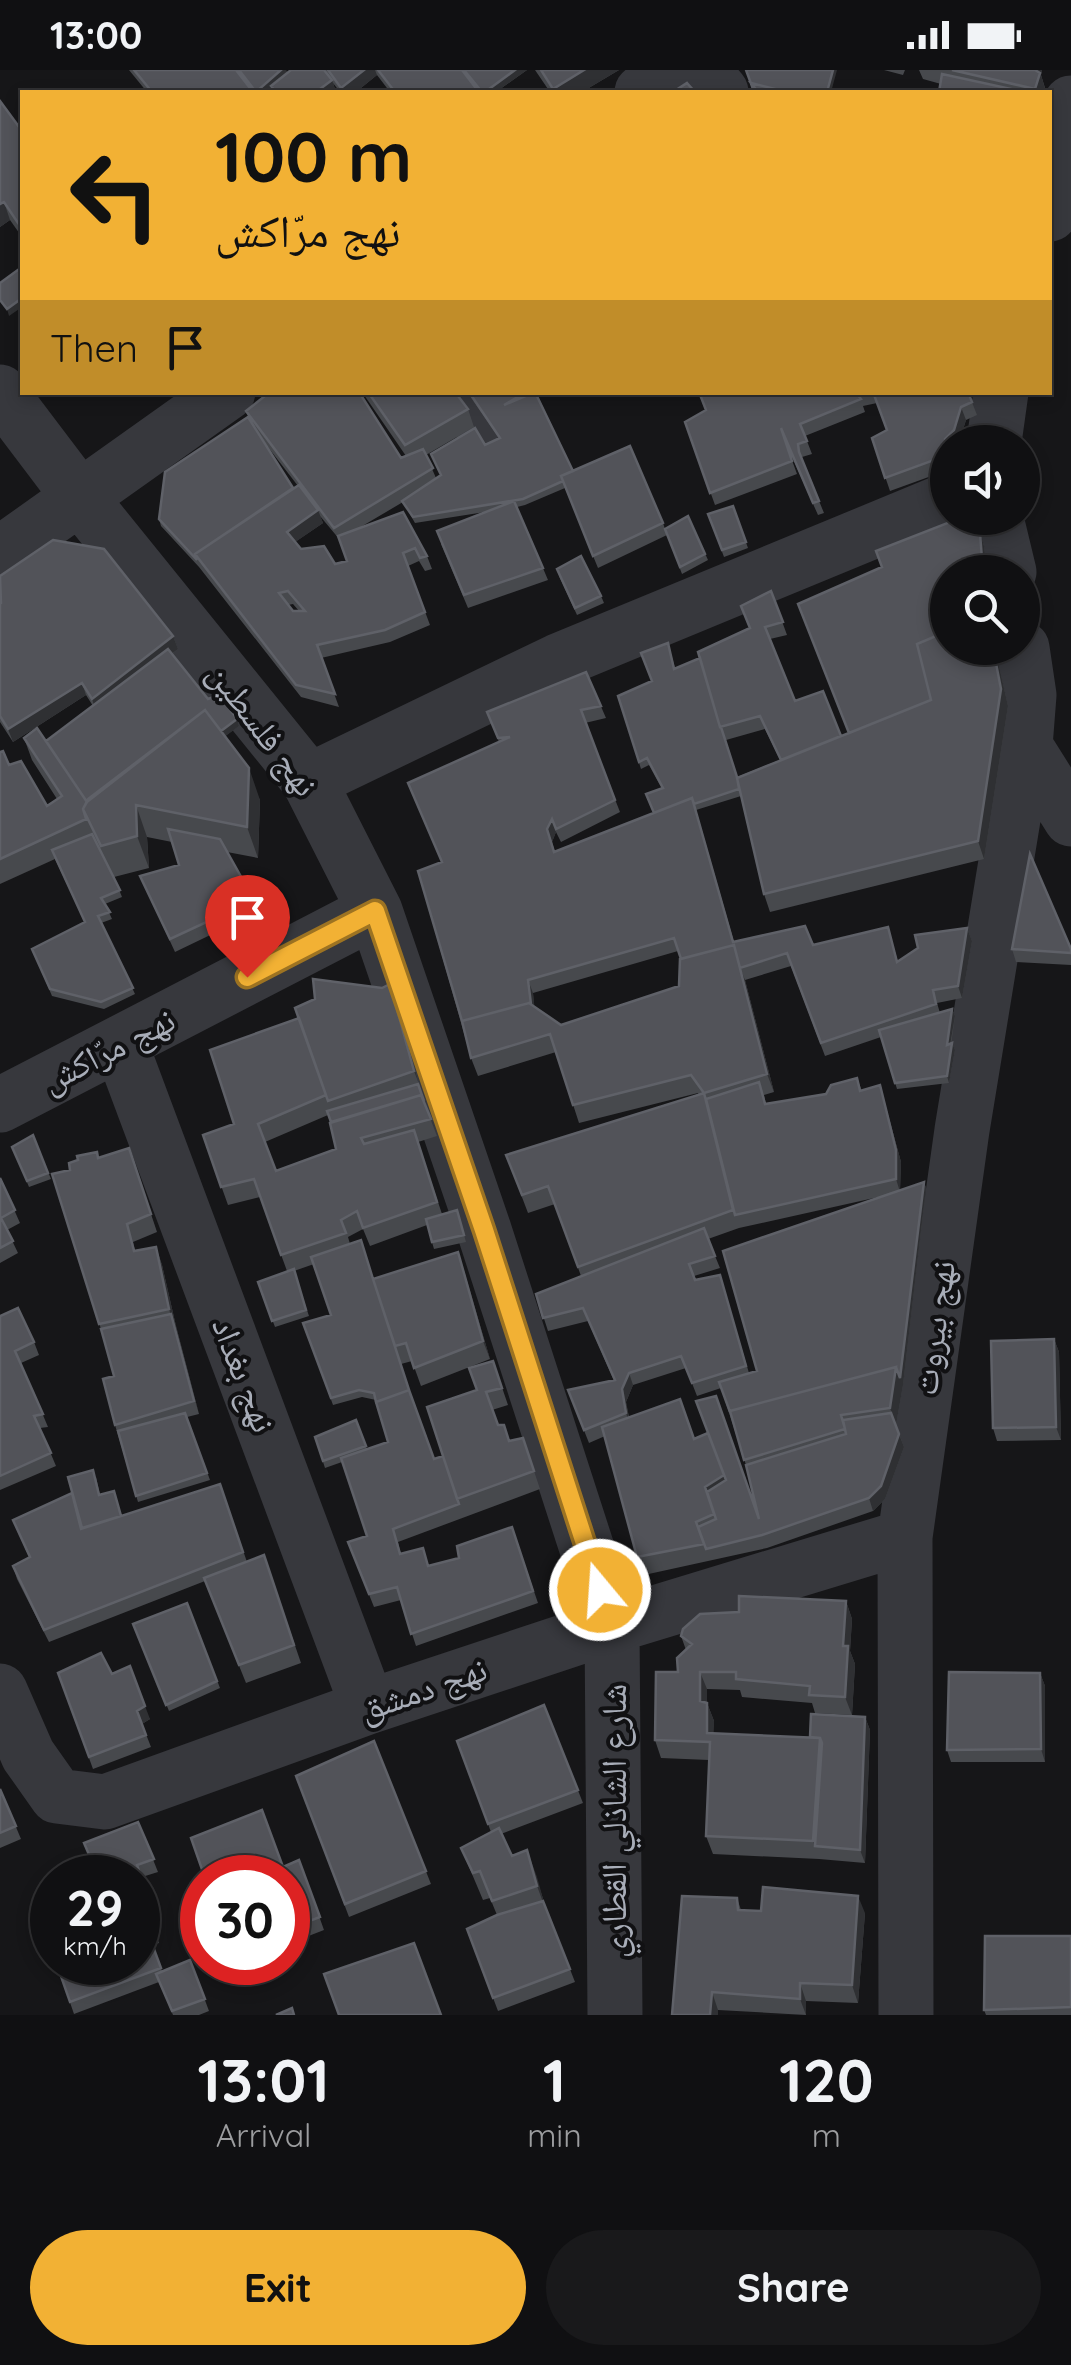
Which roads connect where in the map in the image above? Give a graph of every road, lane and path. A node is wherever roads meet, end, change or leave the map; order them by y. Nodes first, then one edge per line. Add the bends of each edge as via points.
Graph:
1 (673, 70) edge
2 (703, 70) edge
3 (645, 90) edge
4 (719, 90) edge
5 (1071, 103) edge
6 (1052, 203) edge
7 (0, 392) edge
8 (224, 395) edge
9 (460, 395) edge
10 (1001, 395) edge
11 (996, 425) edge
12 (494, 443) edge
13 (81, 499) junction
14 (930, 507) edge
15 (0, 554) edge
16 (1025, 665) edge
17 (1025, 746) junction
18 (309, 781) junction
19 (1071, 820) edge
20 (375, 911) junction
21 (120, 1044) junction
22 (1, 1103) edge
23 (905, 1536) junction
24 (612, 1626) junction
25 (0, 1691) edge
26 (368, 1707) junction
27 (615, 2015) edge
28 (906, 2015) edge

1 - 3 street
2 - 4 street
5 - 6 street
7 - 13 street, نهج فلسطين
8 - 13 street
9 - 12 street
10 - 11 street
13 - 15 street
13 - 18 street, نهج فلسطين
14 - 18 street via 558,661
16 - 17 street, نهج بيروت
17 - 19 street
17 - 23 street, نهج بيروت
18 - 20 street, نهج فلسطين
20 - 21 street, نهج مرّاكش
20 - 24 street, نهج فلسطين
21 - 22 street, نهج مرّاكش
21 - 26 street, نهج بغداد
23 - 24 street, نهج دمشق
23 - 28 street, نهج بيروت
24 - 26 street, نهج دمشق
24 - 27 street, شارع الشاذلي القطاري
25 - 26 street, نهج دمشق via 28,1754 57,1796 105,1802

